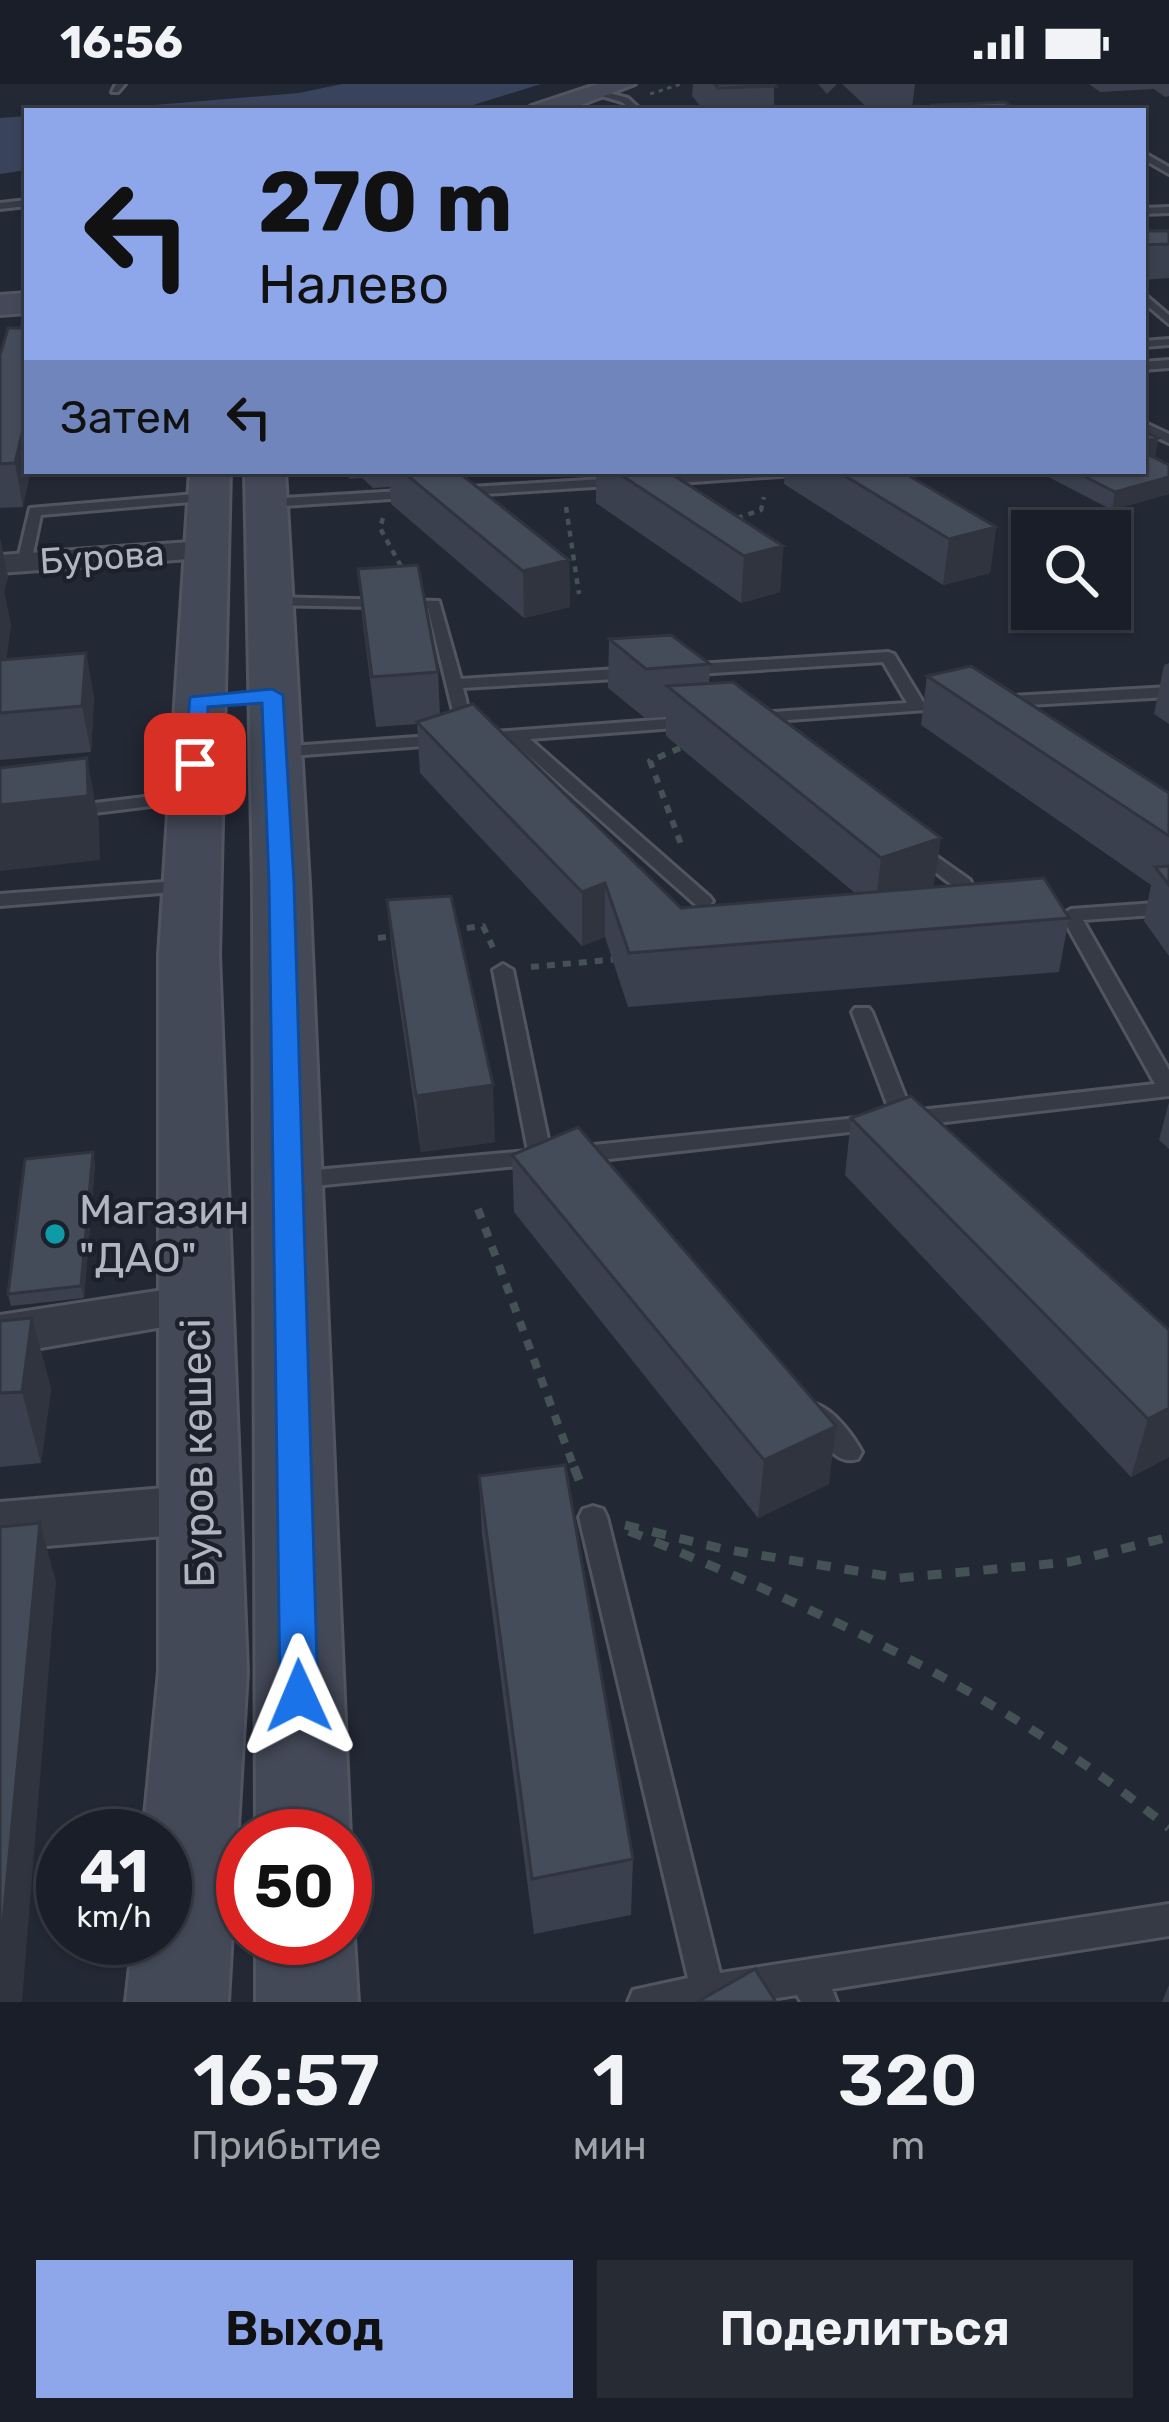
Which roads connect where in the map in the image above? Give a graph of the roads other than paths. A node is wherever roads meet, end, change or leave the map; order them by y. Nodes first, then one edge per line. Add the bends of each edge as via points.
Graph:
1 (612, 88) edge
2 (549, 108) edge
3 (634, 108) edge
4 (1146, 299) edge
5 (1169, 321) edge
6 (418, 474) edge
7 (523, 474) edge
8 (749, 474) edge
9 (644, 481) junction
10 (531, 488) junction
11 (449, 493) junction
12 (421, 494) junction
13 (231, 498) edge
14 (468, 507) edge
15 (710, 525) edge
16 (12, 563) edge
17 (268, 602) junction
18 (457, 684) junction
19 (1169, 692) edge
20 (198, 702) junction
21 (959, 704) edge
22 (917, 706) junction
23 (998, 716) edge
24 (747, 719) junction
25 (275, 724) junction
26 (765, 733) edge
27 (515, 735) junction
28 (467, 739) junction
29 (194, 796) junction
30 (43, 814) edge
31 (891, 829) edge
32 (963, 884) edge
33 (191, 886) junction
34 (0, 899) edge
35 (703, 901) edge
36 (1169, 908) edge
37 (503, 970) road end
38 (862, 1012) dead end
39 (1169, 1089) edge
40 (912, 1128) junction
41 (541, 1158) junction
42 (286, 1181) junction
43 (196, 1304) junction
44 (0, 1335) edge
45 (804, 1400) edge
46 (849, 1452) dead end
47 (200, 1509) junction
48 (593, 1517) road end
49 (0, 1526) edge
50 (302, 1809) edge
51 (1169, 1920) edge
52 (306, 1965) edge
53 (812, 1989) edge
54 (708, 1992) junction
55 (178, 2002) edge
56 (307, 2002) edge
57 (645, 2002) edge

1 - 2 main road
1 - 3 lane
4 - 5 lane
6 - 12 lane
7 - 10 lane
8 - 9 lane
9 - 10 lane
9 - 15 lane
10 - 11 lane
11 - 12 lane
11 - 14 lane
12 - 13 lane
13 - 16 street, Бурова
13 - 16 lane via 35,511
13 - 17 main road
13 - 20 main road, Буров көшесі
17 - 18 lane via 434,604
17 - 25 main road
18 - 22 lane via 888,657
18 - 28 lane
19 - 23 lane via 980,703
20 - 25 main road
20 - 29 main road, Буров көшесі
21 - 22 lane
22 - 24 lane
24 - 26 lane
24 - 27 lane
25 - 28 lane
25 - 42 main road
27 - 28 lane
27 - 35 lane
29 - 30 lane
29 - 33 main road, Буров көшесі
31 - 32 lane
33 - 34 lane
33 - 43 main road, Буров көшесі
36 - 39 lane via 1071,915
37 - 41 lane
38 - 40 lane
39 - 40 lane
40 - 41 lane via 601,1163
41 - 42 lane
42 - 50 main road
43 - 44 street
43 - 47 main road, Буров көшесі
45 - 46 lane
47 - 49 street
47 - 55 main road, Буров көшесі via 203,1671
48 - 54 lane
51 - 53 lane
52 - 56 main road
53 - 54 lane
54 - 57 lane

